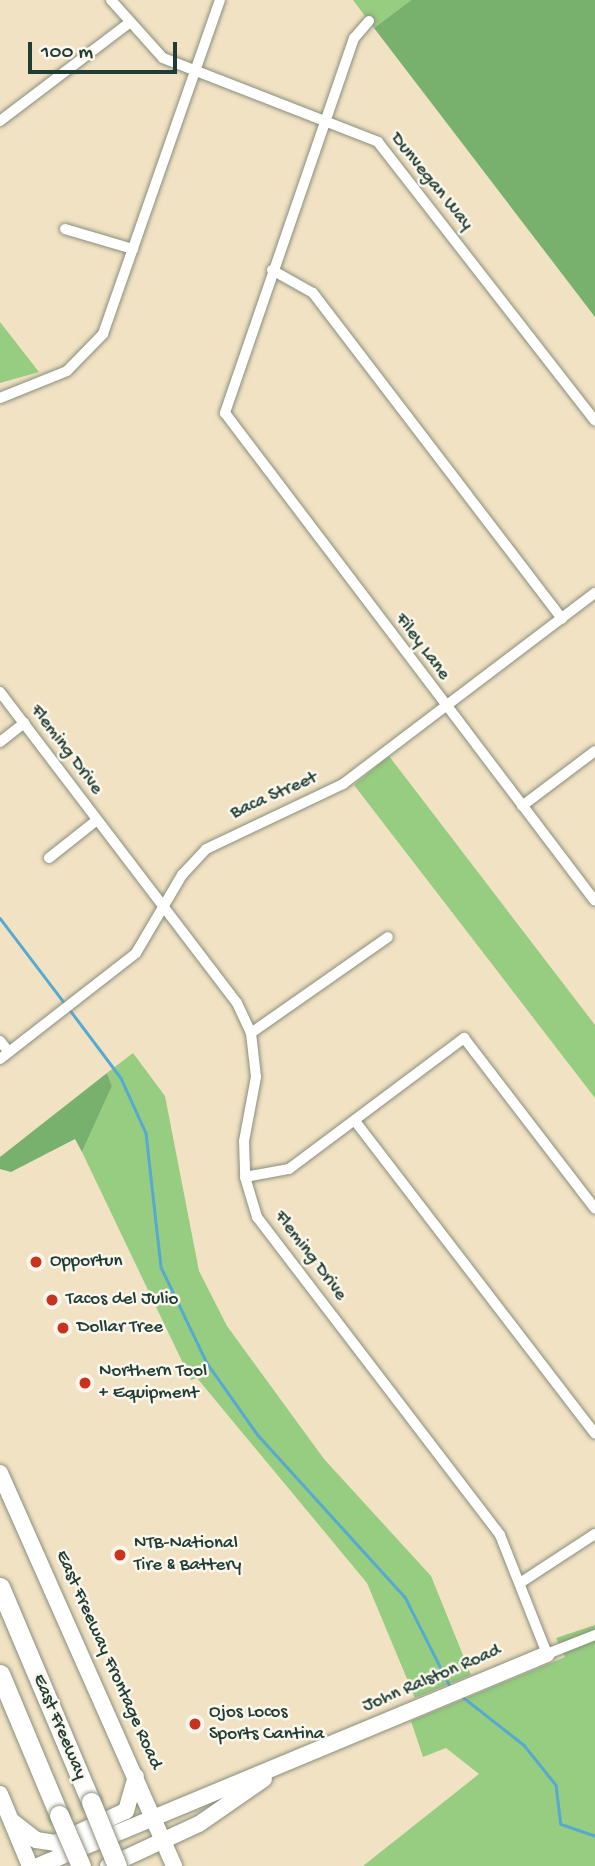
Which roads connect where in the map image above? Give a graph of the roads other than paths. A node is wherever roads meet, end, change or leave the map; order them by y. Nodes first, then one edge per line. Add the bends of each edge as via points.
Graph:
1 (111, 0) edge
2 (220, 0) edge
3 (369, 21) dead end
4 (129, 23) junction
5 (194, 72) junction
6 (325, 117) junction
7 (0, 121) edge
8 (65, 229) dead end
9 (133, 248) junction
10 (272, 270) junction
11 (0, 398) edge
12 (595, 421) edge
13 (595, 593) edge
14 (562, 619) junction
15 (0, 692) edge
16 (445, 706) junction
17 (24, 723) junction
18 (0, 742) edge
19 (595, 751) edge
20 (522, 806) junction
21 (97, 820) junction
22 (49, 858) dead end
23 (595, 901) edge
24 (166, 907) junction
25 (388, 937) dead end
26 (251, 1034) junction
27 (0, 1041) edge
28 (4, 1056) edge
29 (355, 1121) junction
30 (245, 1177) junction
31 (595, 1209) edge
32 (595, 1434) edge
33 (0, 1473) edge
34 (595, 1534) edge
35 (520, 1583) junction
36 (0, 1587) edge
37 (595, 1635) edge
38 (547, 1654) junction
39 (0, 1674) edge
40 (287, 1765) junction
41 (136, 1776) junction
42 (0, 1794) edge
43 (154, 1819) junction
44 (12, 1821) junction
45 (164, 1843) junction
46 (30, 1866) edge
47 (38, 1866) edge
48 (81, 1866) edge
49 (108, 1866) edge
50 (117, 1866) edge
51 (174, 1866) edge

1 - 4 street, Dunvegan Way
2 - 5 street
3 - 6 street via 354,38
4 - 5 street, Dunvegan Way via 163,58
4 - 7 street
5 - 6 street, Dunvegan Way
5 - 9 street
6 - 10 street
6 - 12 street, Dunvegan Way via 363,132 389,153
8 - 9 street
9 - 11 street via 93,349 45,383
10 - 14 street via 313,293
10 - 16 street, Filey Lane via 225,413
13 - 14 street, Baca Street
14 - 16 street, Baca Street
15 - 17 street, Fleming Drive
16 - 20 street, Filey Lane
16 - 24 street, Baca Street via 343,784 213,844 182,875
17 - 18 street
17 - 21 street, Fleming Drive
19 - 20 street
20 - 23 street, Filey Lane
21 - 22 street
21 - 24 street, Fleming Drive
24 - 26 street, Fleming Drive via 220,975
24 - 28 street, Baca Street via 136,953
25 - 26 street
26 - 30 street, Fleming Drive via 256,1077
27 - 28 street
29 - 30 street via 289,1169
29 - 31 street via 464,1038
29 - 32 street
30 - 35 street, Fleming Drive via 257,1217 500,1535
33 - 41 main road, East Freeway Frontage Road
34 - 35 street
35 - 38 street, Fleming Drive
36 - 50 highway, East Freeway, bridge
37 - 38 street, John Ralston Road
38 - 40 main road, John Ralston Road
39 - 48 highway, East Freeway, bridge
40 - 43 main road, John Ralston Road
40 - 45 main road, John Ralston Road
41 - 43 main road, East Freeway Frontage Road
41 - 44 main road via 126,1811 55,1843 36,1840
42 - 44 main road
43 - 45 main road, East Freeway Frontage Road
43 - 47 main road, John Ralston Road
44 - 46 main road
45 - 49 main road, John Ralston Road
45 - 51 main road, East Freeway Frontage Road

